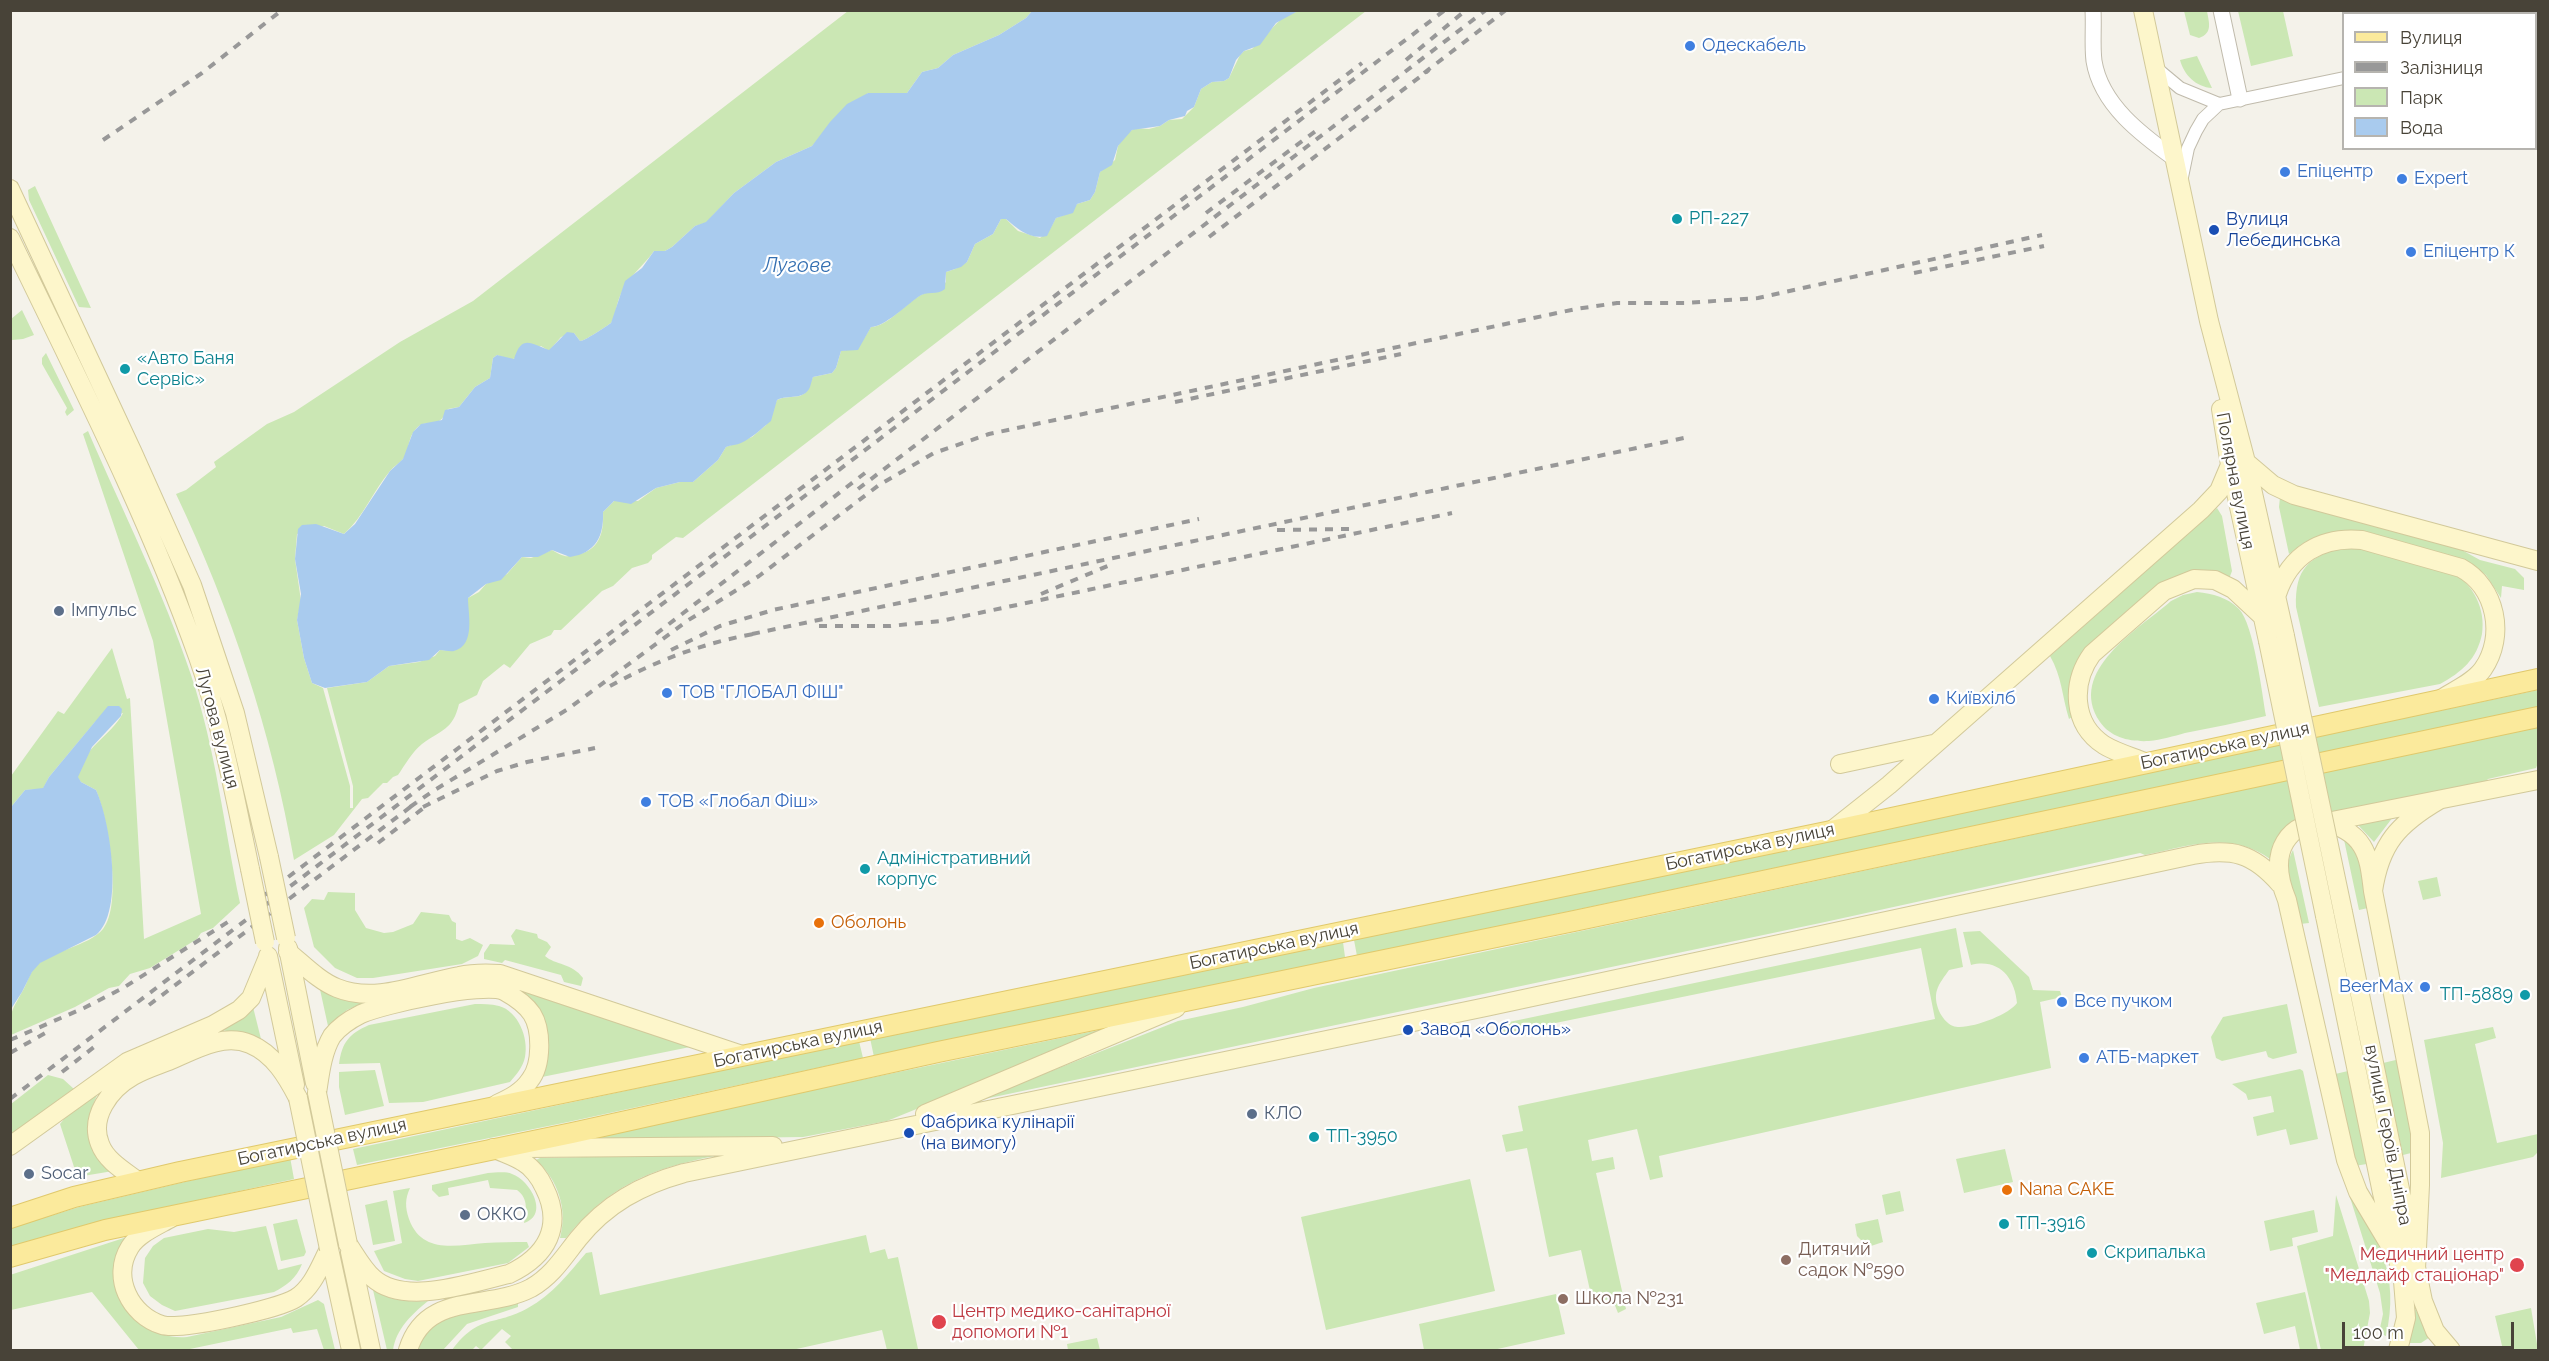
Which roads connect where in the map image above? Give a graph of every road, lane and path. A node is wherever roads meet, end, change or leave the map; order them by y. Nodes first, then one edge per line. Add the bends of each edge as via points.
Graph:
1 (2093, 10) edge
2 (2221, 10) edge
3 (2146, 14) edge
4 (2155, 67) junction
5 (2342, 78) edge
6 (2240, 99) junction
7 (2219, 104) junction
8 (2175, 159) junction
9 (2180, 186) junction
10 (10, 189) edge
11 (10, 237) edge
12 (2238, 464) junction
13 (2538, 561) edge
14 (2277, 594) junction
15 (2263, 617) junction
16 (2277, 638) junction
17 (2538, 679) edge
18 (2437, 701) junction
19 (2538, 717) edge
20 (1935, 743) junction
21 (2147, 763) junction
22 (1840, 764) dead end
23 (2538, 780) edge
24 (2439, 800) junction
25 (2327, 822) junction
26 (1831, 831) junction
27 (2280, 884) junction
28 (2373, 891) junction
29 (2334, 914) junction
30 (287, 945) junction
31 (267, 950) junction
32 (1193, 1001) junction
33 (742, 1055) junction
34 (317, 1093) junction
35 (298, 1098) junction
36 (489, 1107) junction
37 (885, 1131) junction
38 (814, 1145) junction
39 (10, 1146) edge
40 (493, 1148) junction
41 (140, 1182) junction
42 (177, 1215) junction
43 (10, 1218) edge
44 (348, 1244) junction
45 (329, 1249) junction
46 (10, 1257) edge
47 (2398, 1258) junction
48 (2416, 1269) junction
49 (351, 1350) edge
50 (371, 1350) edge
51 (408, 1350) edge
52 (2398, 1350) edge
53 (2451, 1350) edge

1 - 8 street via 2094,62 2106,90 2126,119
2 - 6 street
3 - 4 main road, Полярна вулиця
4 - 7 street via 2181,88
4 - 8 main road, Полярна вулиця
5 - 6 street
6 - 7 street
7 - 9 street via 2196,131
8 - 9 main road, Полярна вулиця
9 - 12 main road, Полярна вулиця
10 - 30 main road, Лугова вулиця, bridge via 192,585 235,713
11 - 31 main road, Лугова вулиця, bridge via 102,430 198,657 217,718
12 - 13 main road via 2294,495
12 - 14 main road, Полярна вулиця
12 - 15 main road, Полярна вулиця
12 - 20 main road via 2201,510
14 - 16 main road, Полярна вулиця
14 - 18 main road via 2287,571 2300,557 2313,547 2346,538 2461,567 2471,573 2489,598 2495,614 2496,636 2482,670
15 - 16 main road, Полярна вулиця
15 - 21 main road via 2234,589 2215,580 2194,579 2164,591 2092,654 2077,682 2080,716 2103,744
16 - 29 main road, bridge
17 - 18 main road, Богатирська вулиця
18 - 21 main road, Богатирська вулиця
19 - 32 main road, Богатирська вулиця
20 - 22 main road
20 - 26 main road
21 - 26 main road, Богатирська вулиця
23 - 24 main road
24 - 25 main road
24 - 28 main road via 2394,834 2380,859
25 - 27 main road via 2301,827 2290,834 2280,857
25 - 28 main road via 2345,829 2364,848
26 - 33 main road, Богатирська вулиця
27 - 37 main road, Богатирська вулиця via 2265,867 2238,853 2199,854
27 - 47 main road, вулиця Героїв Дніпра via 2287,900 2348,1168
28 - 48 main road via 2420,1133
29 - 47 main road, вулиця Героїв Дніпра via 2380,1183
29 - 48 main road, вулиця Героїв Дніпра
30 - 33 main road via 334,987 350,993 369,995 476,973 500,974
30 - 34 main road, Лугова вулиця
31 - 35 main road, Лугова вулиця
31 - 39 main road via 251,998 239,1010 128,1062
32 - 37 main road
32 - 40 main road, Богатирська вулиця
33 - 36 main road, Богатирська вулиця
34 - 36 main road via 325,1053 342,1025 381,1008 491,988 504,991 532,1014 538,1045 531,1079 515,1095
34 - 44 main road, Лугова вулиця, bridge
35 - 41 main road via 265,1052 249,1043 231,1040 208,1044 134,1075 108,1096 97,1128 100,1145 111,1161
35 - 45 main road, Лугова вулиця, bridge
36 - 41 main road, Богатирська вулиця
37 - 38 main road, Богатирська вулиця
38 - 40 main road, Богатирська вулиця
38 - 51 main road, Богатирська вулиця via 684,1173 637,1189 597,1217 544,1280 515,1295 440,1311 420,1326
40 - 42 main road, Богатирська вулиця
40 - 44 main road via 525,1163 541,1180 553,1209 548,1241 523,1268 419,1293 380,1283
41 - 43 main road, Богатирська вулиця via 74,1197
42 - 45 main road via 139,1237 129,1248 123,1269 128,1298 141,1315 164,1326 198,1324 296,1298 310,1285
42 - 46 main road, Богатирська вулиця via 105,1230
44 - 50 main road, Лугова вулиця
45 - 49 main road, Лугова вулиця
47 - 52 main road, вулиця Героїв Дніпра via 2406,1297 2406,1318
48 - 53 main road, вулиця Героїв Дніпра via 2429,1317

